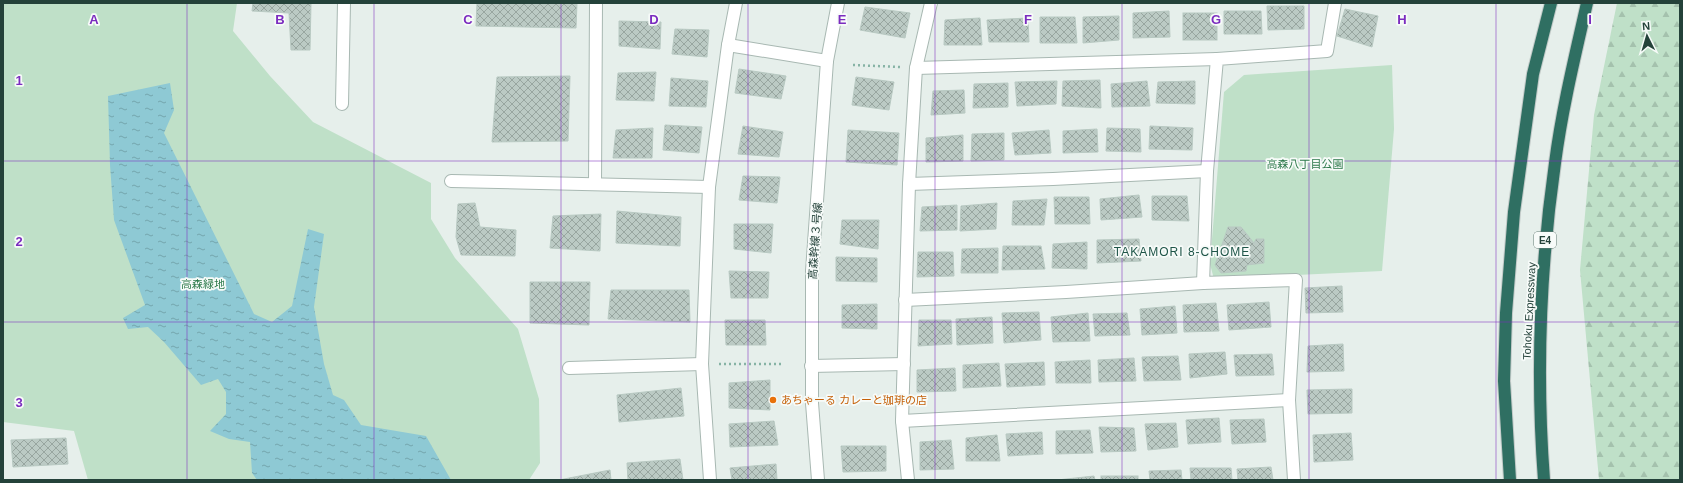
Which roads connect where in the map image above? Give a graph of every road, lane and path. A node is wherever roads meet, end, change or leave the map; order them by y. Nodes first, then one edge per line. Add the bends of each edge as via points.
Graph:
1 (344, 3) edge
2 (596, 3) edge
3 (736, 3) edge
4 (838, 3) edge
5 (931, 3) edge
6 (1335, 3) edge
7 (1552, 3) edge
8 (1587, 3) edge
9 (728, 45) junction
10 (1217, 58) junction
11 (827, 61) junction
12 (853, 65) dead end
13 (916, 68) junction
14 (342, 104) dead end
15 (1207, 171) junction
16 (451, 181) dead end
17 (595, 184) junction
18 (909, 184) junction
19 (709, 187) junction
20 (1203, 283) junction
21 (905, 300) junction
22 (702, 364) junction
23 (783, 364) dead end
24 (904, 364) junction
25 (812, 366) junction
26 (569, 368) dead end
27 (1289, 400) junction
28 (902, 421) junction
29 (710, 480) edge
30 (818, 480) edge
31 (908, 480) edge
32 (1294, 480) edge
33 (1510, 480) edge
34 (1544, 480) edge

1 - 14 street
2 - 17 street
3 - 9 street
4 - 11 street, 高森幹線３号線
5 - 13 street
6 - 10 street via 1326,51
7 - 33 highway, Tohoku Expressway via 1533,74 1514,212 1506,313 1505,373
8 - 34 highway, Tohoku Expressway / E4 via 1556,155 1546,234 1539,352
9 - 11 street
9 - 19 street
10 - 13 street
10 - 15 street
11 - 25 street, 高森幹線３号線 via 812,271
12 - 13 path
13 - 18 street
15 - 18 street
15 - 20 street
16 - 17 street
17 - 19 street
18 - 21 street
19 - 22 street
20 - 21 street
20 - 27 street via 1296,280
21 - 24 street
22 - 23 path
22 - 26 street
22 - 29 street
24 - 25 street
24 - 28 street
25 - 30 street, 高森幹線３号線
27 - 28 street
27 - 32 street
28 - 31 street

